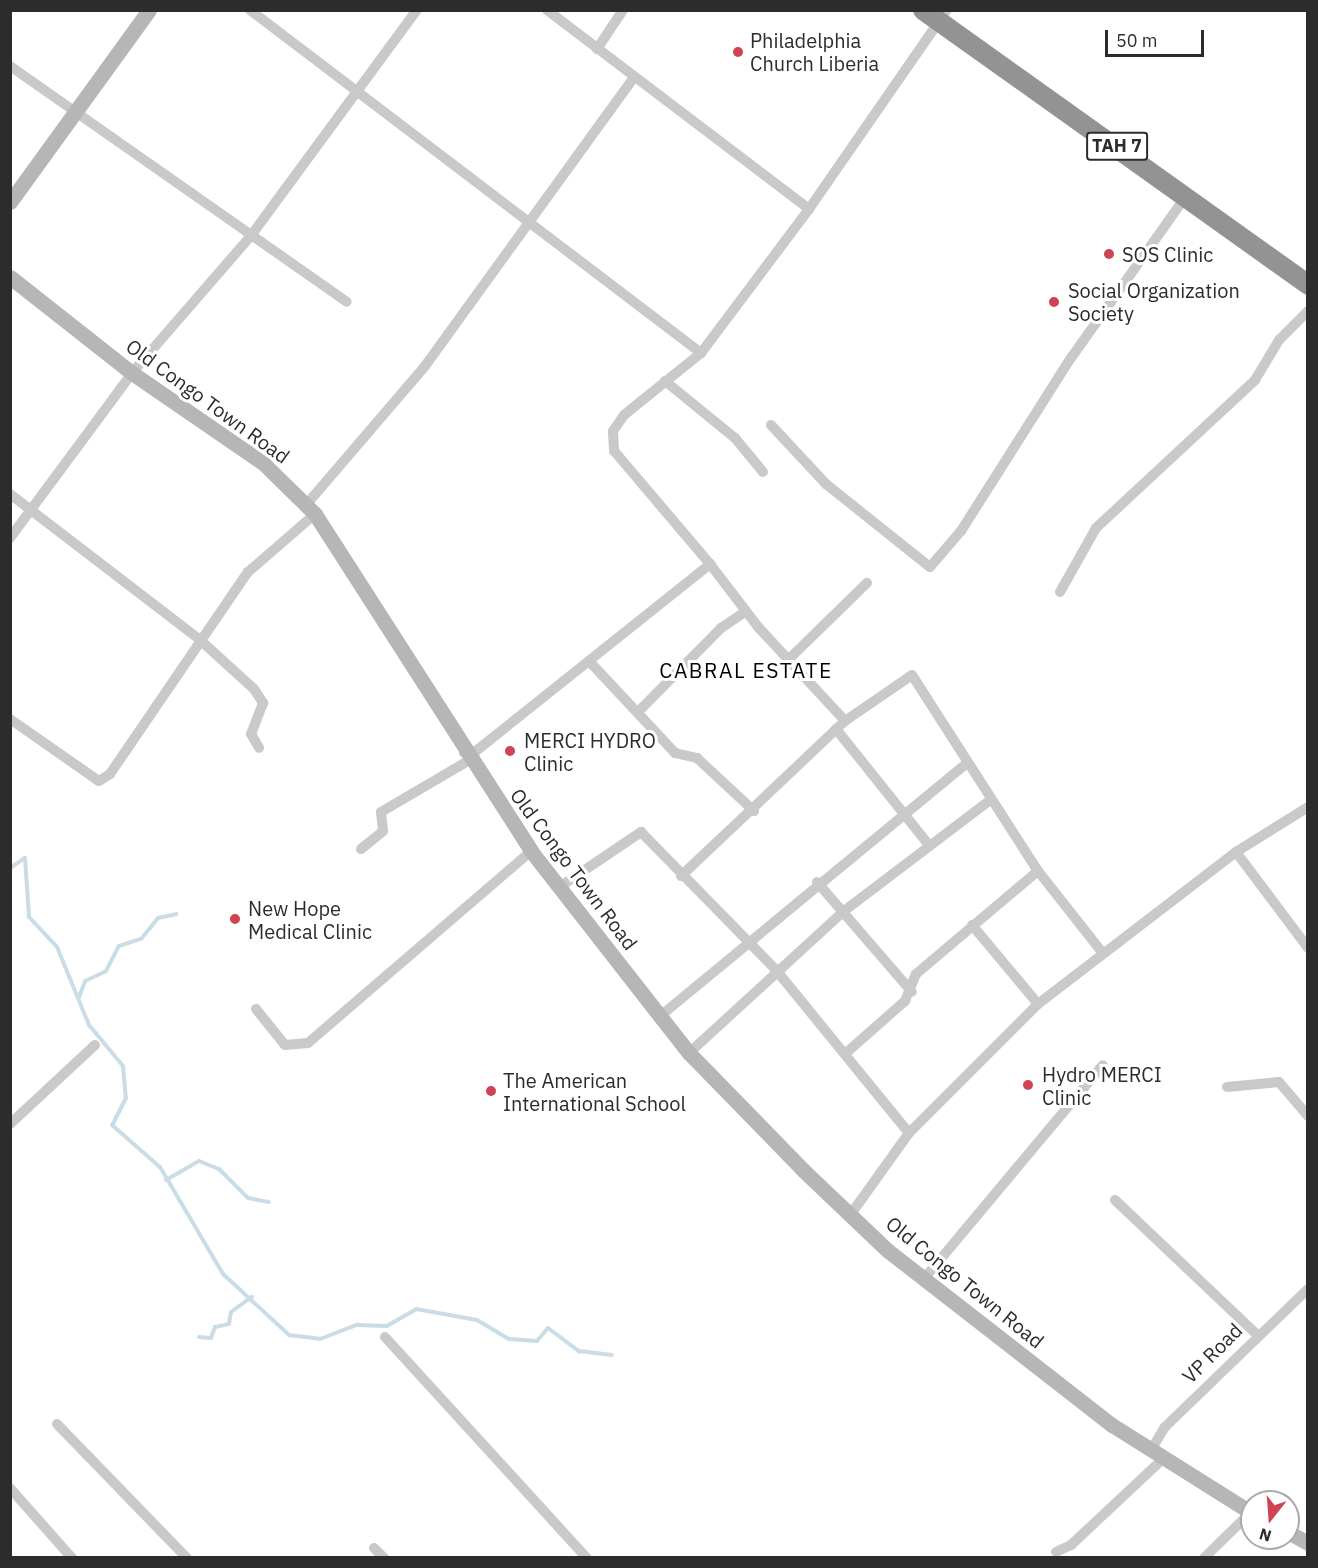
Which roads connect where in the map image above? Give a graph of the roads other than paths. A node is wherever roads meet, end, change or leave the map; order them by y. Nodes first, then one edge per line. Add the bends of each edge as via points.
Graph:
1 (149, 10) edge
2 (250, 10) edge
3 (417, 10) edge
4 (547, 10) edge
5 (623, 10) edge
6 (923, 10) edge
7 (943, 16) edge
8 (597, 49) junction
9 (10, 66) edge
10 (633, 79) junction
11 (356, 90) junction
12 (76, 110) junction
13 (1187, 194) junction
14 (10, 202) edge
15 (810, 209) junction
16 (533, 220) junction
17 (250, 237) junction
18 (10, 277) edge
19 (1308, 285) edge
20 (347, 302) dead end
21 (1308, 311) edge
22 (701, 353) junction
23 (132, 373) junction
24 (665, 381) junction
25 (771, 425) dead end
26 (763, 472) dead end
27 (10, 494) edge
28 (32, 509) junction
29 (310, 510) junction
30 (10, 538) edge
31 (710, 564) junction
32 (867, 583) dead end
33 (1060, 592) dead end
34 (745, 612) junction
35 (199, 639) junction
36 (789, 659) junction
37 (589, 662) junction
38 (639, 711) junction
39 (10, 719) edge
40 (840, 725) junction
41 (259, 748) dead end
42 (466, 757) junction
43 (967, 763) junction
44 (990, 800) junction
45 (1308, 807) edge
46 (754, 811) junction
47 (904, 812) junction
48 (929, 845) junction
49 (361, 849) dead end
50 (531, 851) junction
51 (1236, 852) junction
52 (1038, 871) junction
53 (681, 876) junction
54 (817, 882) junction
55 (561, 886) junction
56 (844, 911) junction
57 (972, 925) junction
58 (746, 940) junction
59 (1308, 948) edge
60 (1102, 952) junction
61 (776, 970) junction
62 (912, 992) junction
63 (1038, 1004) junction
64 (256, 1009) dead end
65 (659, 1017) junction
66 (95, 1045) dead end
67 (689, 1053) junction
68 (846, 1053) junction
69 (1103, 1065) dead end
70 (1227, 1087) dead end
71 (1308, 1116) edge
72 (10, 1124) edge
73 (909, 1133) junction
74 (1115, 1200) dead end
75 (851, 1214) junction
76 (923, 1280) junction
77 (1308, 1289) edge
78 (1256, 1334) junction
79 (385, 1337) dead end
80 (57, 1424) dead end
81 (1158, 1454) junction
82 (10, 1488) edge
83 (1240, 1505) edge
84 (1240, 1523) edge
85 (374, 1548) dead end
86 (1056, 1551) dead end
87 (72, 1557) edge
88 (187, 1557) edge
89 (384, 1557) edge
90 (587, 1557) edge
91 (1204, 1557) edge

1 - 12 street
2 - 11 street
3 - 11 street
4 - 8 street
5 - 8 street
6 - 7 highway, TAH 7
7 - 13 highway, TAH 7
7 - 15 street
8 - 10 street
9 - 12 street
10 - 15 street
10 - 16 street
11 - 16 street
11 - 17 street
12 - 14 street
12 - 17 street
13 - 19 highway, TAH 7
13 - 25 street via 930,567 826,484
15 - 22 street
16 - 22 street
16 - 29 street via 425,366
17 - 20 street
17 - 23 street
18 - 23 street, Old Congo Town Road
21 - 33 street via 1239,396 1096,528
22 - 24 street
23 - 28 street
23 - 29 street, Old Congo Town Road via 263,463
24 - 26 street via 735,438
24 - 31 street via 624,415 613,431 614,451
27 - 28 street
28 - 30 street
28 - 35 street
29 - 35 street via 248,572
29 - 42 street, Old Congo Town Road
31 - 34 street
31 - 37 street
32 - 36 street
34 - 36 street
34 - 38 street via 721,628
35 - 39 street via 110,774 99,781
35 - 41 street via 263,703 251,734
36 - 40 street
37 - 38 street
37 - 42 street
38 - 46 street via 675,753 697,758
40 - 43 street via 912,675
40 - 46 street
40 - 47 street
42 - 49 street via 381,812 383,831
42 - 50 street, Old Congo Town Road
43 - 44 street
43 - 47 street
44 - 48 street
44 - 52 street
45 - 51 street
46 - 53 street
47 - 48 street
47 - 54 street
48 - 56 street
50 - 55 street, Old Congo Town Road
50 - 64 street via 308,1043 285,1045
51 - 59 street
51 - 60 street
52 - 57 street
52 - 60 street
53 - 55 street via 641,832
53 - 58 street
54 - 56 street
54 - 58 street
55 - 65 street, Old Congo Town Road
56 - 61 street
56 - 62 street
57 - 62 street via 916,974
57 - 63 street
58 - 61 street
58 - 65 street
60 - 63 street
61 - 67 street
61 - 68 street
62 - 68 street
63 - 73 street
65 - 67 street, Old Congo Town Road
66 - 72 street
67 - 75 street, Old Congo Town Road
68 - 73 street
69 - 76 street
70 - 71 street via 1279,1082
73 - 75 street
74 - 78 street
75 - 76 street, Old Congo Town Road
76 - 81 street, Old Congo Town Road
77 - 78 street, VP Road
78 - 81 street, VP Road via 1165,1426
79 - 90 street
80 - 88 street
81 - 83 street, Old Congo Town Road
81 - 86 street, VP Road via 1071,1545
82 - 87 street
84 - 91 street
85 - 89 street

